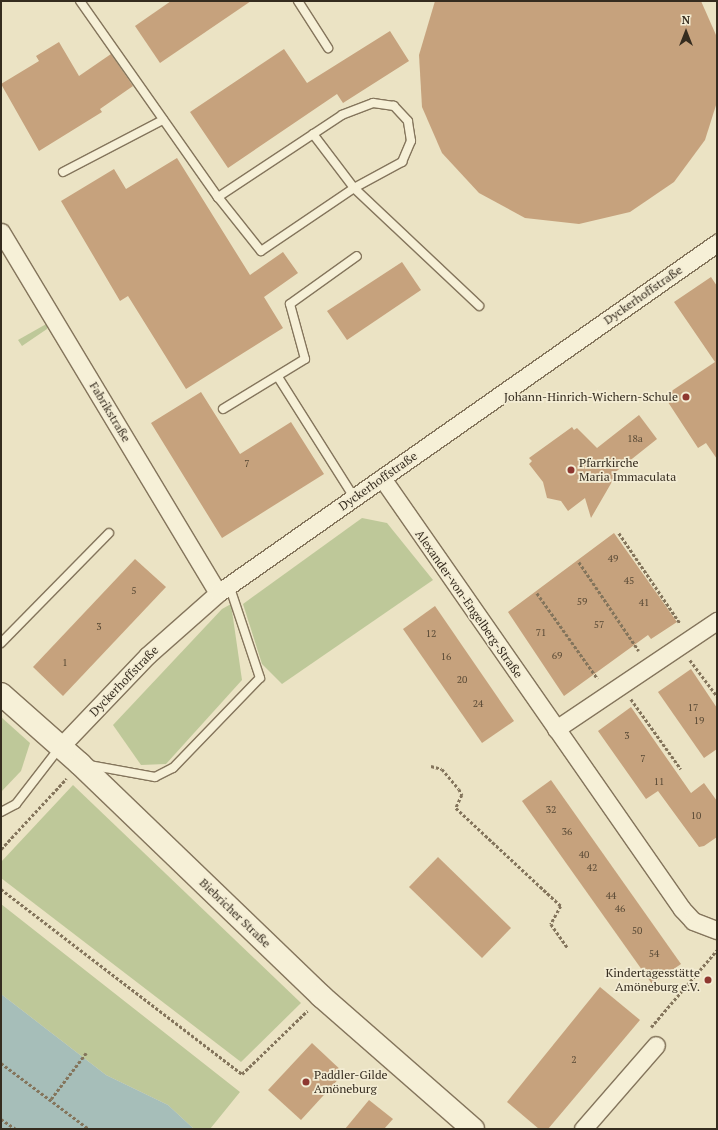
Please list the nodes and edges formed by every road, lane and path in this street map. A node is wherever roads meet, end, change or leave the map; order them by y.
1 (80, 1) edge
2 (298, 1) edge
3 (328, 48) dead end
4 (163, 120) junction
5 (313, 134) junction
6 (63, 172) dead end
7 (354, 188) junction
8 (218, 197) junction
9 (1, 232) edge
10 (717, 243) edge
11 (357, 256) dead end
12 (479, 306) dead end
13 (278, 377) junction
14 (223, 409) dead end
15 (382, 478) junction
16 (354, 498) junction
17 (109, 533) dead end
18 (619, 533) dead end
19 (578, 562) dead end
20 (224, 589) junction
21 (537, 593) dead end
22 (717, 621) edge
23 (685, 642) junction
24 (1, 643) edge
25 (649, 666) junction
26 (615, 690) junction
27 (1, 694) edge
28 (717, 696) edge
29 (556, 730) junction
30 (61, 746) junction
31 (431, 766) dead end
32 (681, 768) dead end
33 (75, 769) junction
34 (1, 812) edge
35 (1, 849) edge
36 (1, 889) edge
37 (717, 930) edge
38 (568, 948) dead end
39 (717, 950) edge
40 (310, 1008) dead end
41 (648, 1030) dead end
42 (656, 1045) dead end
43 (86, 1053) dead end
44 (1, 1062) edge
45 (51, 1099) junction
46 (1, 1119) edge
47 (16, 1129) edge
48 (89, 1129) edge
49 (473, 1129) edge
50 (583, 1129) edge

1 - 4 lane
2 - 3 lane
4 - 6 lane
4 - 8 lane
5 - 7 lane
5 - 7 lane
5 - 8 lane
7 - 8 lane
7 - 12 lane
9 - 20 street, Fabrikstraße
10 - 15 street, Dyckerhoffstraße
11 - 13 lane
13 - 14 lane
13 - 16 lane
15 - 16 street, Dyckerhoffstraße
15 - 29 street, Alexander-von-Engelberg-Straße
16 - 20 street, Dyckerhoffstraße
17 - 24 lane
18 - 23 path
19 - 25 path
20 - 30 street, Dyckerhoffstraße
20 - 33 lane
21 - 26 path
22 - 23 street
23 - 25 street
23 - 28 path
25 - 26 street
26 - 29 street
26 - 32 path
27 - 30 street, Biebricher Straße
29 - 37 street, Alexander-von-Engelberg-Straße
30 - 33 street, Biebricher Straße
30 - 34 lane
31 - 38 path
33 - 35 path
33 - 49 street, Biebricher Straße
36 - 40 path
39 - 41 path
42 - 50 street
43 - 45 path
44 - 45 path
45 - 48 path
46 - 47 path

